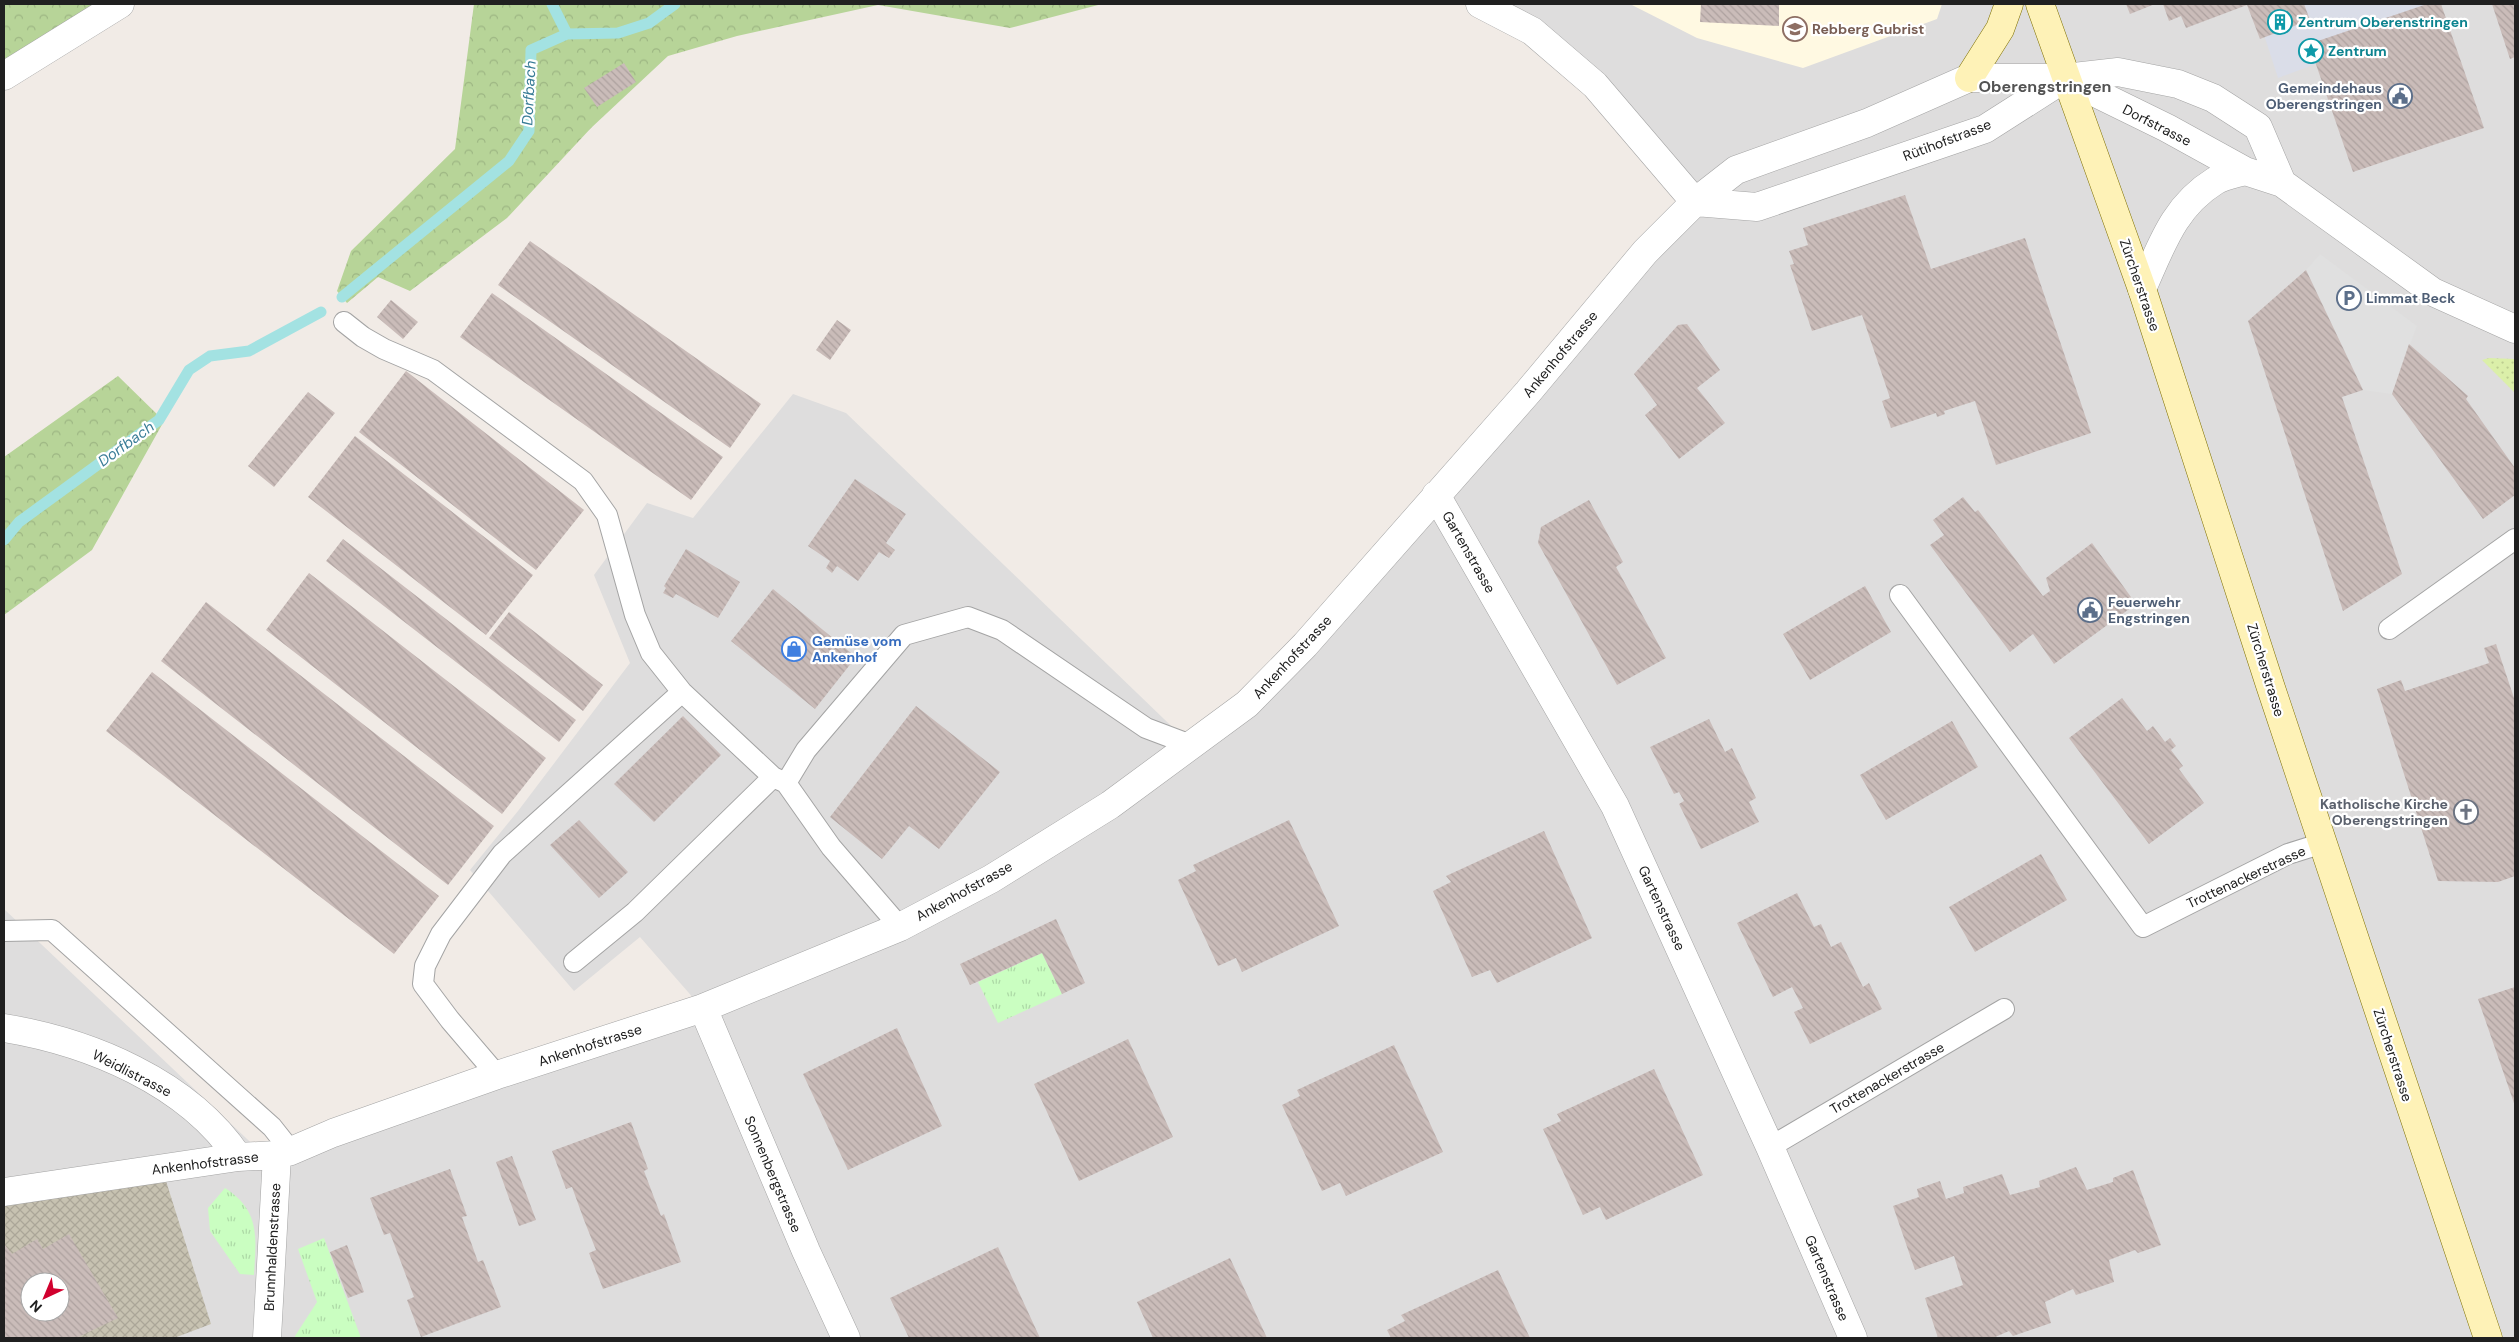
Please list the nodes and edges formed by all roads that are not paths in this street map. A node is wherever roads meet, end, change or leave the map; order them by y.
1 (120, 4) edge
2 (1480, 4) edge
3 (2009, 4) edge
4 (2040, 4) edge
5 (4, 76) edge
6 (1969, 78) junction
7 (2066, 78) junction
8 (2245, 171) junction
9 (2282, 183) junction
10 (1695, 202) junction
11 (2142, 289) junction
12 (344, 322) dead end
13 (2515, 327) edge
14 (1436, 495) junction
15 (2515, 539) edge
16 (1900, 595) dead end
17 (2389, 629) dead end
18 (682, 692) junction
19 (1191, 745) junction
20 (779, 780) junction
21 (2323, 843) junction
22 (900, 927) junction
23 (4, 931) edge
24 (574, 962) dead end
25 (703, 1008) junction
26 (2004, 1009) dead end
27 (4, 1028) edge
28 (497, 1075) junction
29 (1770, 1147) junction
30 (284, 1153) junction
31 (238, 1157) junction
32 (4, 1192) edge
33 (267, 1338) edge
34 (846, 1338) edge
35 (1853, 1338) edge
36 (2488, 1338) edge

1 - 5 street
2 - 10 street
3 - 6 main road
4 - 7 main road, Zürcherstrasse
6 - 7 street
6 - 10 street
7 - 8 street, Dorfstrasse
7 - 9 street
7 - 10 street, Rütihofstrasse
7 - 11 main road, Zürcherstrasse
8 - 9 street, Dorfstrasse
8 - 11 street
9 - 13 street, Dorfstrasse
10 - 14 street, Ankenhofstrasse
11 - 21 main road, Zürcherstrasse
12 - 18 lane
14 - 19 street, Ankenhofstrasse
14 - 29 street, Gartenstrasse
15 - 17 lane
16 - 21 lane, Trottenackerstrasse
18 - 20 lane
18 - 28 lane
19 - 20 lane
19 - 22 street, Ankenhofstrasse
20 - 22 lane
20 - 24 lane
21 - 36 main road, Zürcherstrasse
22 - 25 street, Ankenhofstrasse
23 - 30 lane
25 - 28 street, Ankenhofstrasse
25 - 34 street, Sonnenbergstrasse
26 - 29 lane, Trottenackerstrasse
27 - 31 street, Weidlistrasse
28 - 30 street, Ankenhofstrasse
29 - 35 street, Gartenstrasse
30 - 31 street, Ankenhofstrasse
30 - 33 street, Brunnhaldenstrasse
31 - 32 street, Ankenhofstrasse

